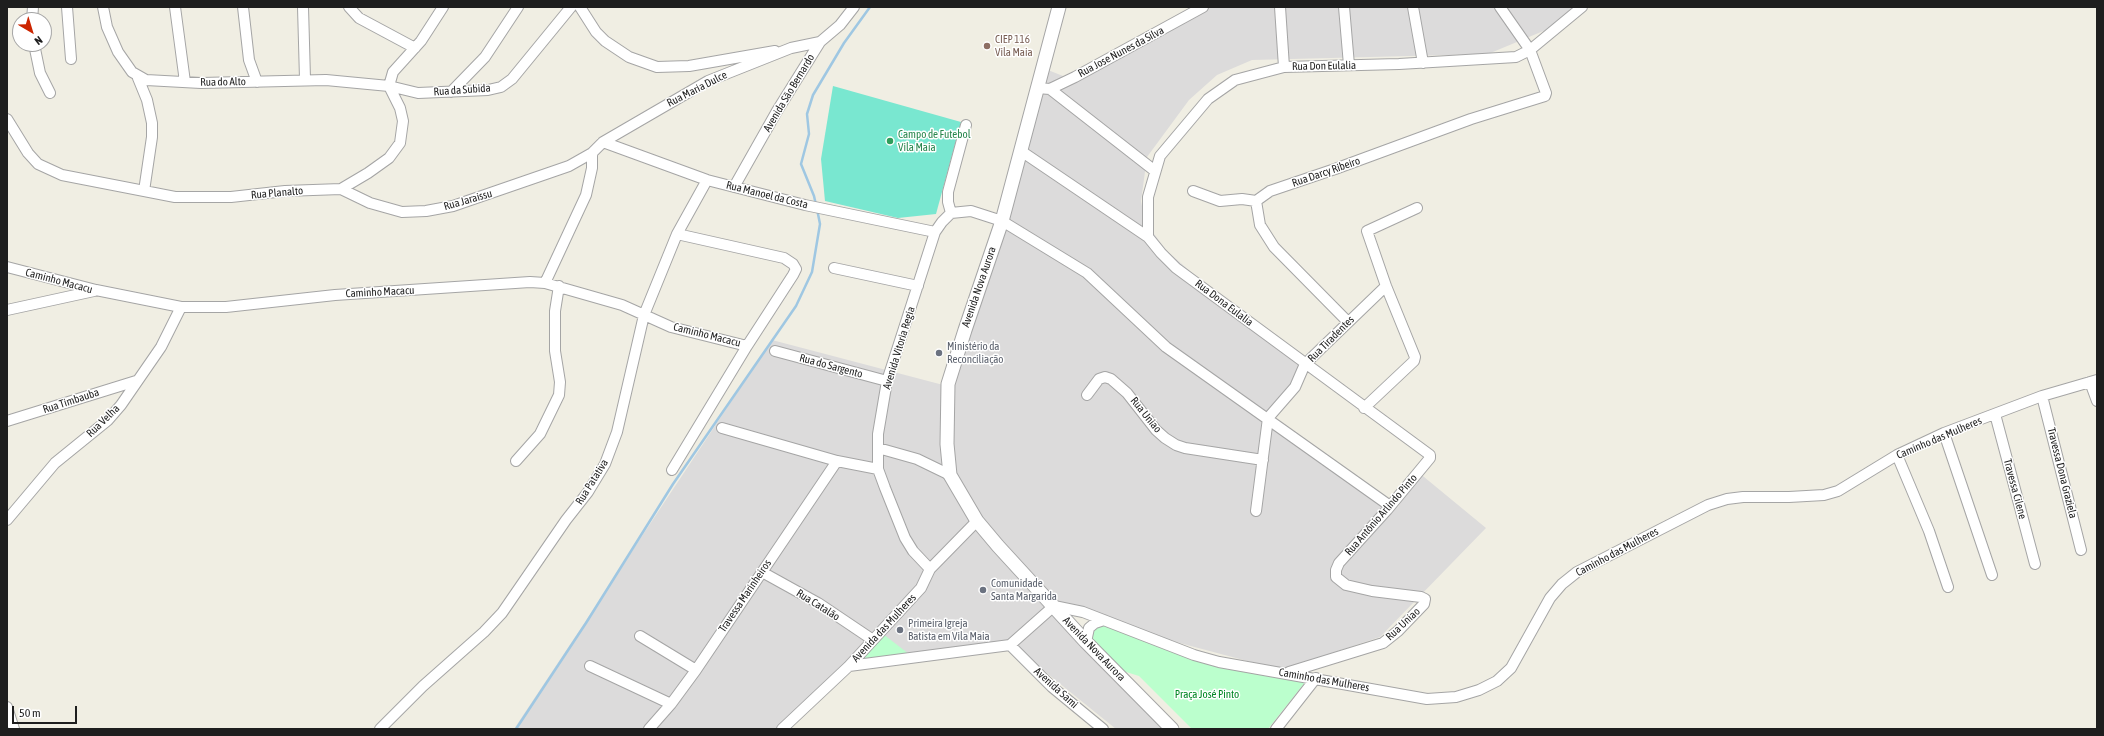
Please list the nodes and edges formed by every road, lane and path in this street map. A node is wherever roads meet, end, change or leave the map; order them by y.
1 (67, 7) edge
2 (103, 7) edge
3 (175, 7) edge
4 (243, 7) edge
5 (303, 7) edge
6 (349, 7) edge
7 (443, 7) edge
8 (518, 7) edge
9 (571, 7) edge
10 (580, 7) edge
11 (854, 7) edge
12 (1059, 7) edge
13 (1203, 7) edge
14 (1280, 7) edge
15 (1344, 7) edge
16 (1413, 7) edge
17 (1500, 7) edge
18 (1582, 7) edge
19 (820, 42) junction
20 (415, 48) junction
21 (790, 48) junction
22 (1530, 50) junction
23 (36, 52) edge
24 (71, 59) dead end
25 (1423, 63) junction
26 (1349, 65) junction
27 (1284, 67) junction
28 (138, 78) junction
29 (305, 80) junction
30 (185, 82) junction
31 (257, 82) junction
32 (389, 86) junction
33 (1044, 89) junction
34 (451, 92) junction
35 (50, 93) dead end
36 (7, 119) edge
37 (966, 125) dead end
38 (603, 142) junction
39 (1021, 151) junction
40 (592, 153) junction
41 (1155, 171) junction
42 (707, 180) junction
43 (734, 187) junction
44 (342, 189) junction
45 (1193, 191) dead end
46 (144, 192) junction
47 (1256, 201) junction
48 (1417, 208) dead end
49 (951, 213) junction
50 (1002, 221) junction
51 (935, 232) junction
52 (677, 234) junction
53 (1148, 237) junction
54 (7, 267) edge
55 (834, 268) dead end
56 (545, 283) junction
57 (559, 286) junction
58 (918, 286) junction
59 (1386, 286) junction
60 (96, 290) junction
61 (181, 308) junction
62 (7, 310) edge
63 (644, 315) junction
64 (1348, 322) junction
65 (747, 346) junction
66 (775, 351) dead end
67 (1305, 364) junction
68 (136, 381) junction
69 (887, 381) junction
70 (2093, 381) edge
71 (1086, 395) dead end
72 (2042, 396) junction
73 (2097, 401) edge
74 (1364, 408) junction
75 (1995, 414) junction
76 (1268, 418) junction
77 (7, 421) edge
78 (722, 428) dead end
79 (1944, 433) junction
80 (878, 448) junction
81 (1430, 455) joint
82 (1896, 455) junction
83 (1263, 460) junction
84 (516, 461) dead end
85 (837, 461) junction
86 (878, 468) junction
87 (672, 470) dead end
88 (950, 475) junction
89 (1390, 506) junction
90 (1256, 511) dead end
91 (7, 520) edge
92 (977, 521) junction
93 (2081, 550) dead end
94 (2035, 564) dead end
95 (930, 569) junction
96 (762, 572) junction
97 (1992, 575) dead end
98 (1336, 577) joint
99 (1948, 587) dead end
100 (1054, 606) junction
101 (1104, 620) junction
102 (640, 636) dead end
103 (873, 640) junction
104 (1086, 642) junction
105 (1010, 645) junction
106 (590, 666) dead end
107 (849, 666) junction
108 (696, 670) junction
109 (1286, 673) junction
110 (1316, 678) junction
111 (671, 704) junction
112 (7, 707) edge
113 (14, 729) edge
114 (380, 729) edge
115 (649, 729) edge
116 (782, 729) edge
117 (1104, 729) edge
118 (1172, 729) edge
119 (1276, 729) edge

1 - 24 street
2 - 28 street
3 - 30 street
4 - 31 street
5 - 29 street
6 - 20 street
7 - 20 street
8 - 34 street
9 - 34 street, Rua da Subida
10 - 21 street
11 - 19 street, Avenida São Bernardo
12 - 33 street, Avenida Nova Aurora
13 - 33 street, Rua Jose Nunes da Silva
14 - 27 street
15 - 26 street
16 - 25 street
17 - 22 street
18 - 22 street, Rua Don Eulalia
19 - 21 street, Rua Maria Dulce
19 - 43 street, Avenida São Bernardo
20 - 32 street
21 - 38 street, Rua Maria Dulce
22 - 25 street, Rua Don Eulalia
22 - 47 street, Rua Darcy Ribeiro
23 - 35 street
25 - 26 street, Rua Don Eulalia
26 - 27 street, Rua Don Eulalia
27 - 41 street, Rua Don Eulalia
28 - 30 street, Rua do Alto
28 - 46 street
29 - 31 street, Rua do Alto
29 - 32 street, Rua do Alto
30 - 31 street, Rua do Alto
32 - 34 street, Rua da Subida
32 - 44 street, Rua Planalto
33 - 39 street, Avenida Nova Aurora
33 - 41 street
36 - 46 street, Rua Planalto
37 - 49 street
38 - 40 street, Rua Jaraissu
38 - 42 street, Rua Manoel da Costa
39 - 50 street, Avenida Nova Aurora
39 - 53 street, Rua Dona Eulalia
40 - 44 street, Rua Jaraissu
40 - 56 street
41 - 53 street, Rua Don Eulalia
42 - 43 street, Rua Manoel da Costa
42 - 52 street, Rua Patativa
43 - 51 street, Rua Manoel da Costa
44 - 46 street, Rua Planalto
45 - 47 street
47 - 64 street
48 - 59 street
49 - 50 street
49 - 51 street, Avenida Vitoria Regia
50 - 76 street
50 - 88 street, Avenida Nova Aurora
51 - 58 street, Avenida Vitoria Regia
52 - 63 street, Rua Patativa
52 - 65 street
53 - 67 street, Rua Dona Eulalia
54 - 60 street, Caminho Macacu
55 - 58 street
56 - 57 street, Caminho Macacu
56 - 61 street, Caminho Macacu
57 - 63 street, Caminho Macacu
57 - 84 street
58 - 69 street, Avenida Vitoria Regia
59 - 64 street, Rua Tiradentes
59 - 74 street
60 - 61 street, Caminho Macacu
60 - 62 street
61 - 68 street, Rua Velha
63 - 65 street, Caminho Macacu
63 - 114 street, Rua Patativa
64 - 67 street, Rua Tiradentes
65 - 87 street
66 - 69 street, Rua do Sargento
67 - 74 street, Rua Dona Eulalia
67 - 76 street, Rua Tiradentes
68 - 77 street, Rua Timbauba
68 - 91 street, Rua Velha
69 - 80 street, Avenida Vitoria Regia
70 - 72 street, Caminho das Mulheres
70 - 73 street
71 - 83 street, Rua Uniao
72 - 75 street, Caminho das Mulheres
72 - 93 street, Travessa Dona Graziela
74 - 81 street, Rua Dona Eulalia
75 - 79 street, Caminho das Mulheres
75 - 94 street, Travessa Cilene
76 - 83 street
76 - 89 street
78 - 85 street
79 - 82 street, Caminho das Mulheres
79 - 97 street
80 - 86 street, Avenida Vitoria Regia
80 - 88 street
81 - 89 street, Rua Antônio Arlindo Pinto
82 - 99 street
82 - 110 street, Caminho das Mulheres
83 - 90 street
85 - 86 street
85 - 96 street, Travessa Marinheiros
86 - 95 street, Avenida Vitoria Regia
88 - 92 street, Avenida Nova Aurora
89 - 98 street, Rua Antônio Arlindo Pinto
92 - 95 street, Avenida das Mulheres
92 - 100 street, Avenida Nova Aurora
95 - 103 street, Avenida das Mulheres
96 - 103 street, Rua Catalão
96 - 108 street, Travessa Marinheiros
98 - 109 street, Rua Uniao
100 - 101 street, Caminho das Mulheres
100 - 104 street, Avenida Nova Aurora
100 - 105 street
101 - 104 street
101 - 109 street, Caminho das Mulheres
102 - 108 street
103 - 107 street, Avenida das Mulheres
104 - 118 street, Avenida Nova Aurora
105 - 107 street
105 - 117 street, Avenida Sami
106 - 111 street
107 - 116 street, Avenida das Mulheres
108 - 111 street, Travessa Marinheiros
109 - 110 street, Caminho das Mulheres
110 - 119 street
111 - 115 street, Travessa Marinheiros
112 - 113 street

